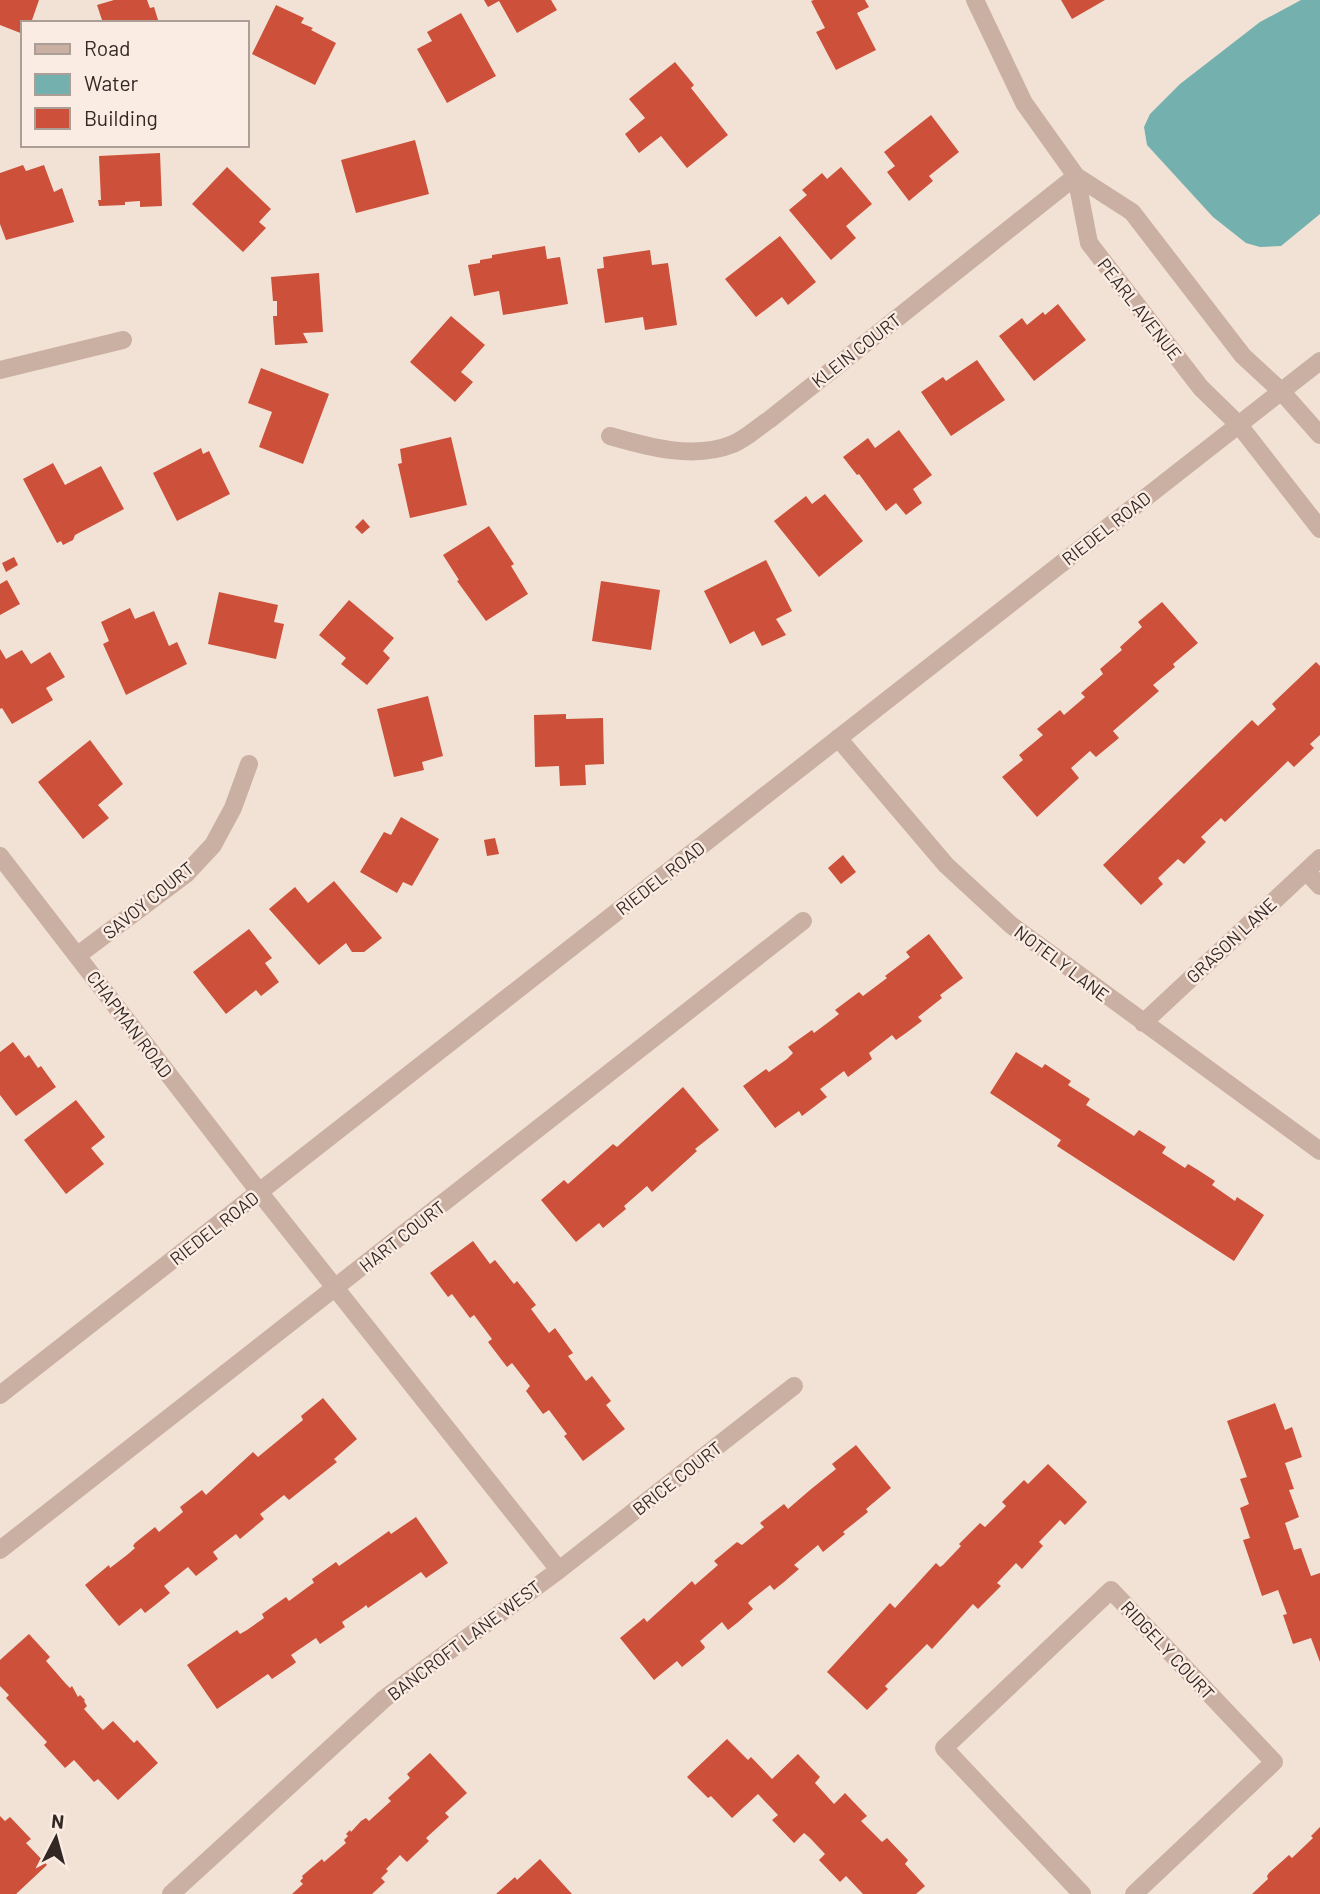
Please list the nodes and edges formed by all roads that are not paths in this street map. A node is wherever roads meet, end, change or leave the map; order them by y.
1 (975, 0) edge
2 (1076, 176) junction
3 (123, 340) dead end
4 (1320, 361) edge
5 (0, 370) edge
6 (1281, 391) junction
7 (1238, 425) junction
8 (1320, 435) edge
9 (610, 436) dead end
10 (1320, 530) edge
11 (838, 737) junction
12 (249, 764) dead end
13 (0, 856) edge
14 (1320, 858) edge
15 (1306, 871) junction
16 (1320, 886) edge
17 (803, 921) dead end
18 (78, 956) junction
19 (1143, 1023) junction
20 (1320, 1151) edge
21 (260, 1193) junction
22 (335, 1288) junction
23 (794, 1386) dead end
24 (0, 1395) edge
25 (0, 1550) edge
26 (559, 1570) junction
27 (171, 1894) edge
28 (1082, 1894) edge
29 (1134, 1894) edge

1 - 2 street, PEARL AVENUE
2 - 6 street, PEARL AVENUE
2 - 7 street, PEARL AVENUE
2 - 9 street, KLEIN COURT
3 - 5 street
4 - 6 street, RIEDEL ROAD
6 - 7 street, RIEDEL ROAD
6 - 8 street, PEARL AVENUE
7 - 10 street, PEARL AVENUE
7 - 11 street, RIEDEL ROAD
11 - 19 street, NOTELY LANE
11 - 21 street, RIEDEL ROAD
12 - 18 street, SAVOY COURT
13 - 18 street, CHAPMAN ROAD
14 - 15 street, GRASON LANE
15 - 16 street
15 - 19 street, GRASON LANE
17 - 22 street, HART COURT
18 - 21 street, CHAPMAN ROAD
19 - 20 street, NOTELY LANE
21 - 22 street, BANCROFT LANE WEST
21 - 24 street, RIEDEL ROAD
22 - 25 street, HART COURT
22 - 26 street, BANCROFT LANE WEST
23 - 26 street, BRICE COURT
26 - 27 street, BANCROFT LANE WEST
28 - 29 street, RIDGELY COURT

